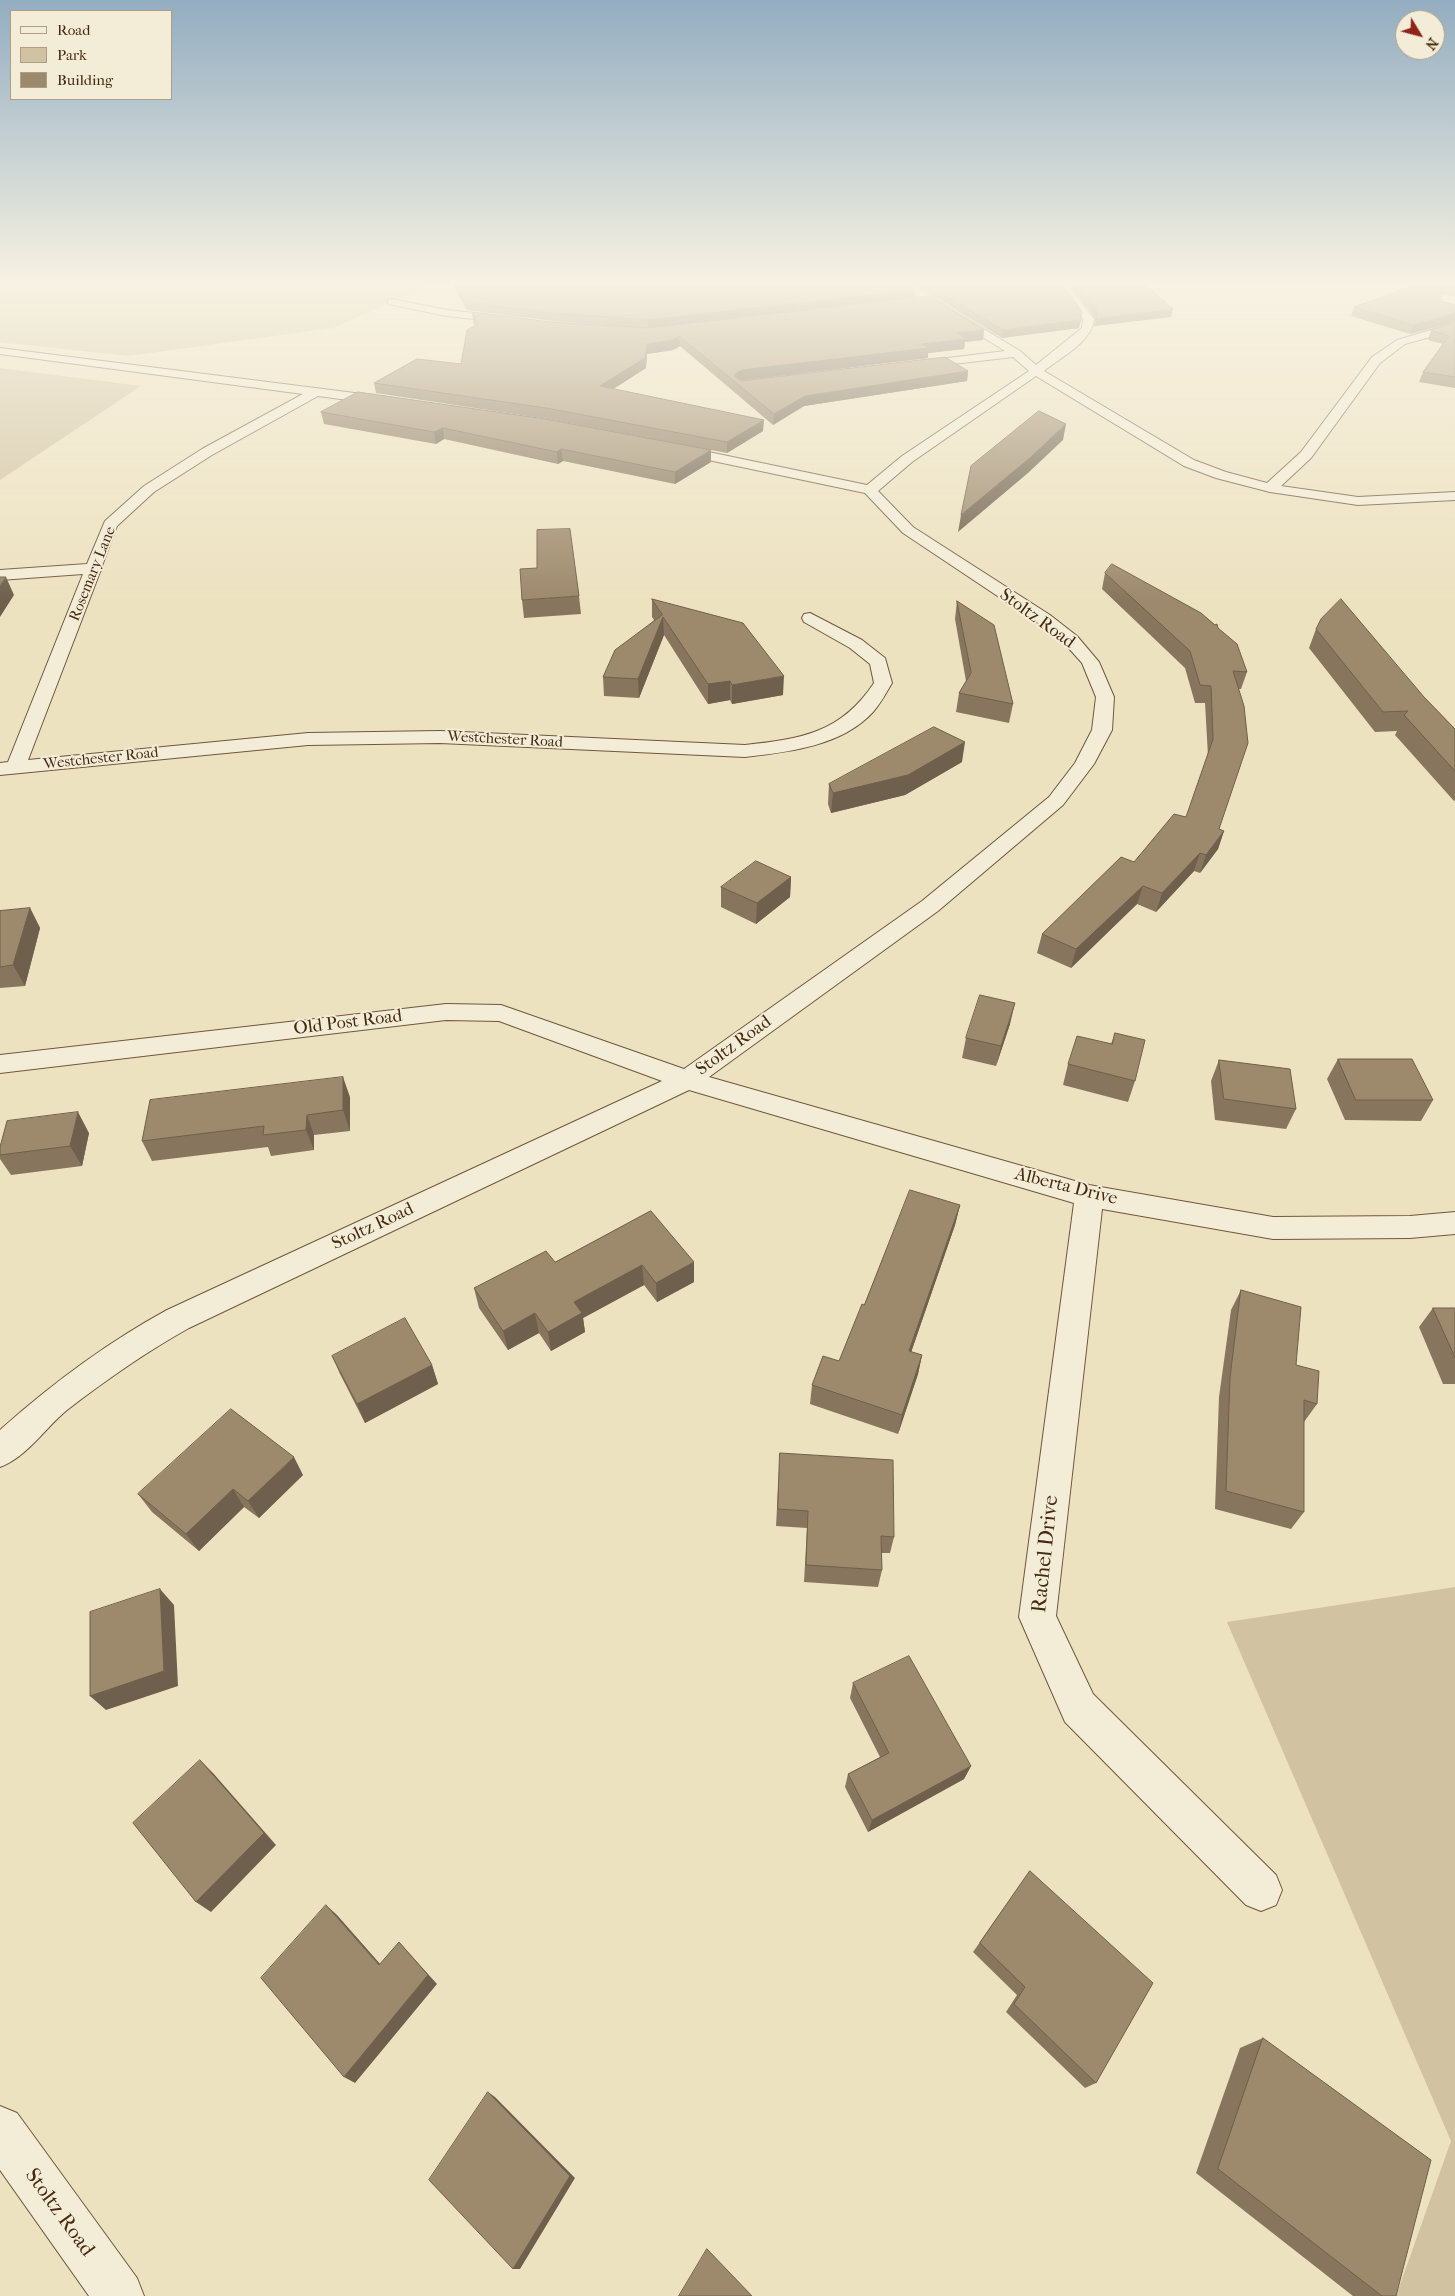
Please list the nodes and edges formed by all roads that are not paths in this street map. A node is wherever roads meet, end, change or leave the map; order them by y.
1 (279, 387) edge
2 (1012, 387) edge
3 (1063, 387) edge
4 (1356, 387) edge
5 (316, 392) junction
6 (403, 404) edge
7 (666, 447) edge
8 (1270, 488) junction
9 (870, 490) junction
10 (1455, 496) edge
11 (95, 568) junction
12 (0, 575) edge
13 (810, 618) dead end
14 (8, 768) edge
15 (0, 1064) edge
16 (687, 1080) junction
17 (1089, 1196) junction
18 (1455, 1223) edge
19 (0, 1452) edge
20 (1261, 1890) dead end
21 (0, 2130) edge
22 (119, 2296) edge

1 - 5 street
2 - 9 street
3 - 8 street
4 - 8 street
5 - 6 street
5 - 11 street, Rosemary Lane
7 - 9 street
8 - 10 street
9 - 16 street, Stoltz Road
11 - 12 street
11 - 14 street, Rosemary Lane
13 - 14 street, Westchester Road
15 - 16 street, Old Post Road
16 - 17 street, Alberta Drive
16 - 19 street, Stoltz Road
17 - 18 street, Alberta Drive
17 - 20 street, Rachel Drive
21 - 22 street, Stoltz Road

